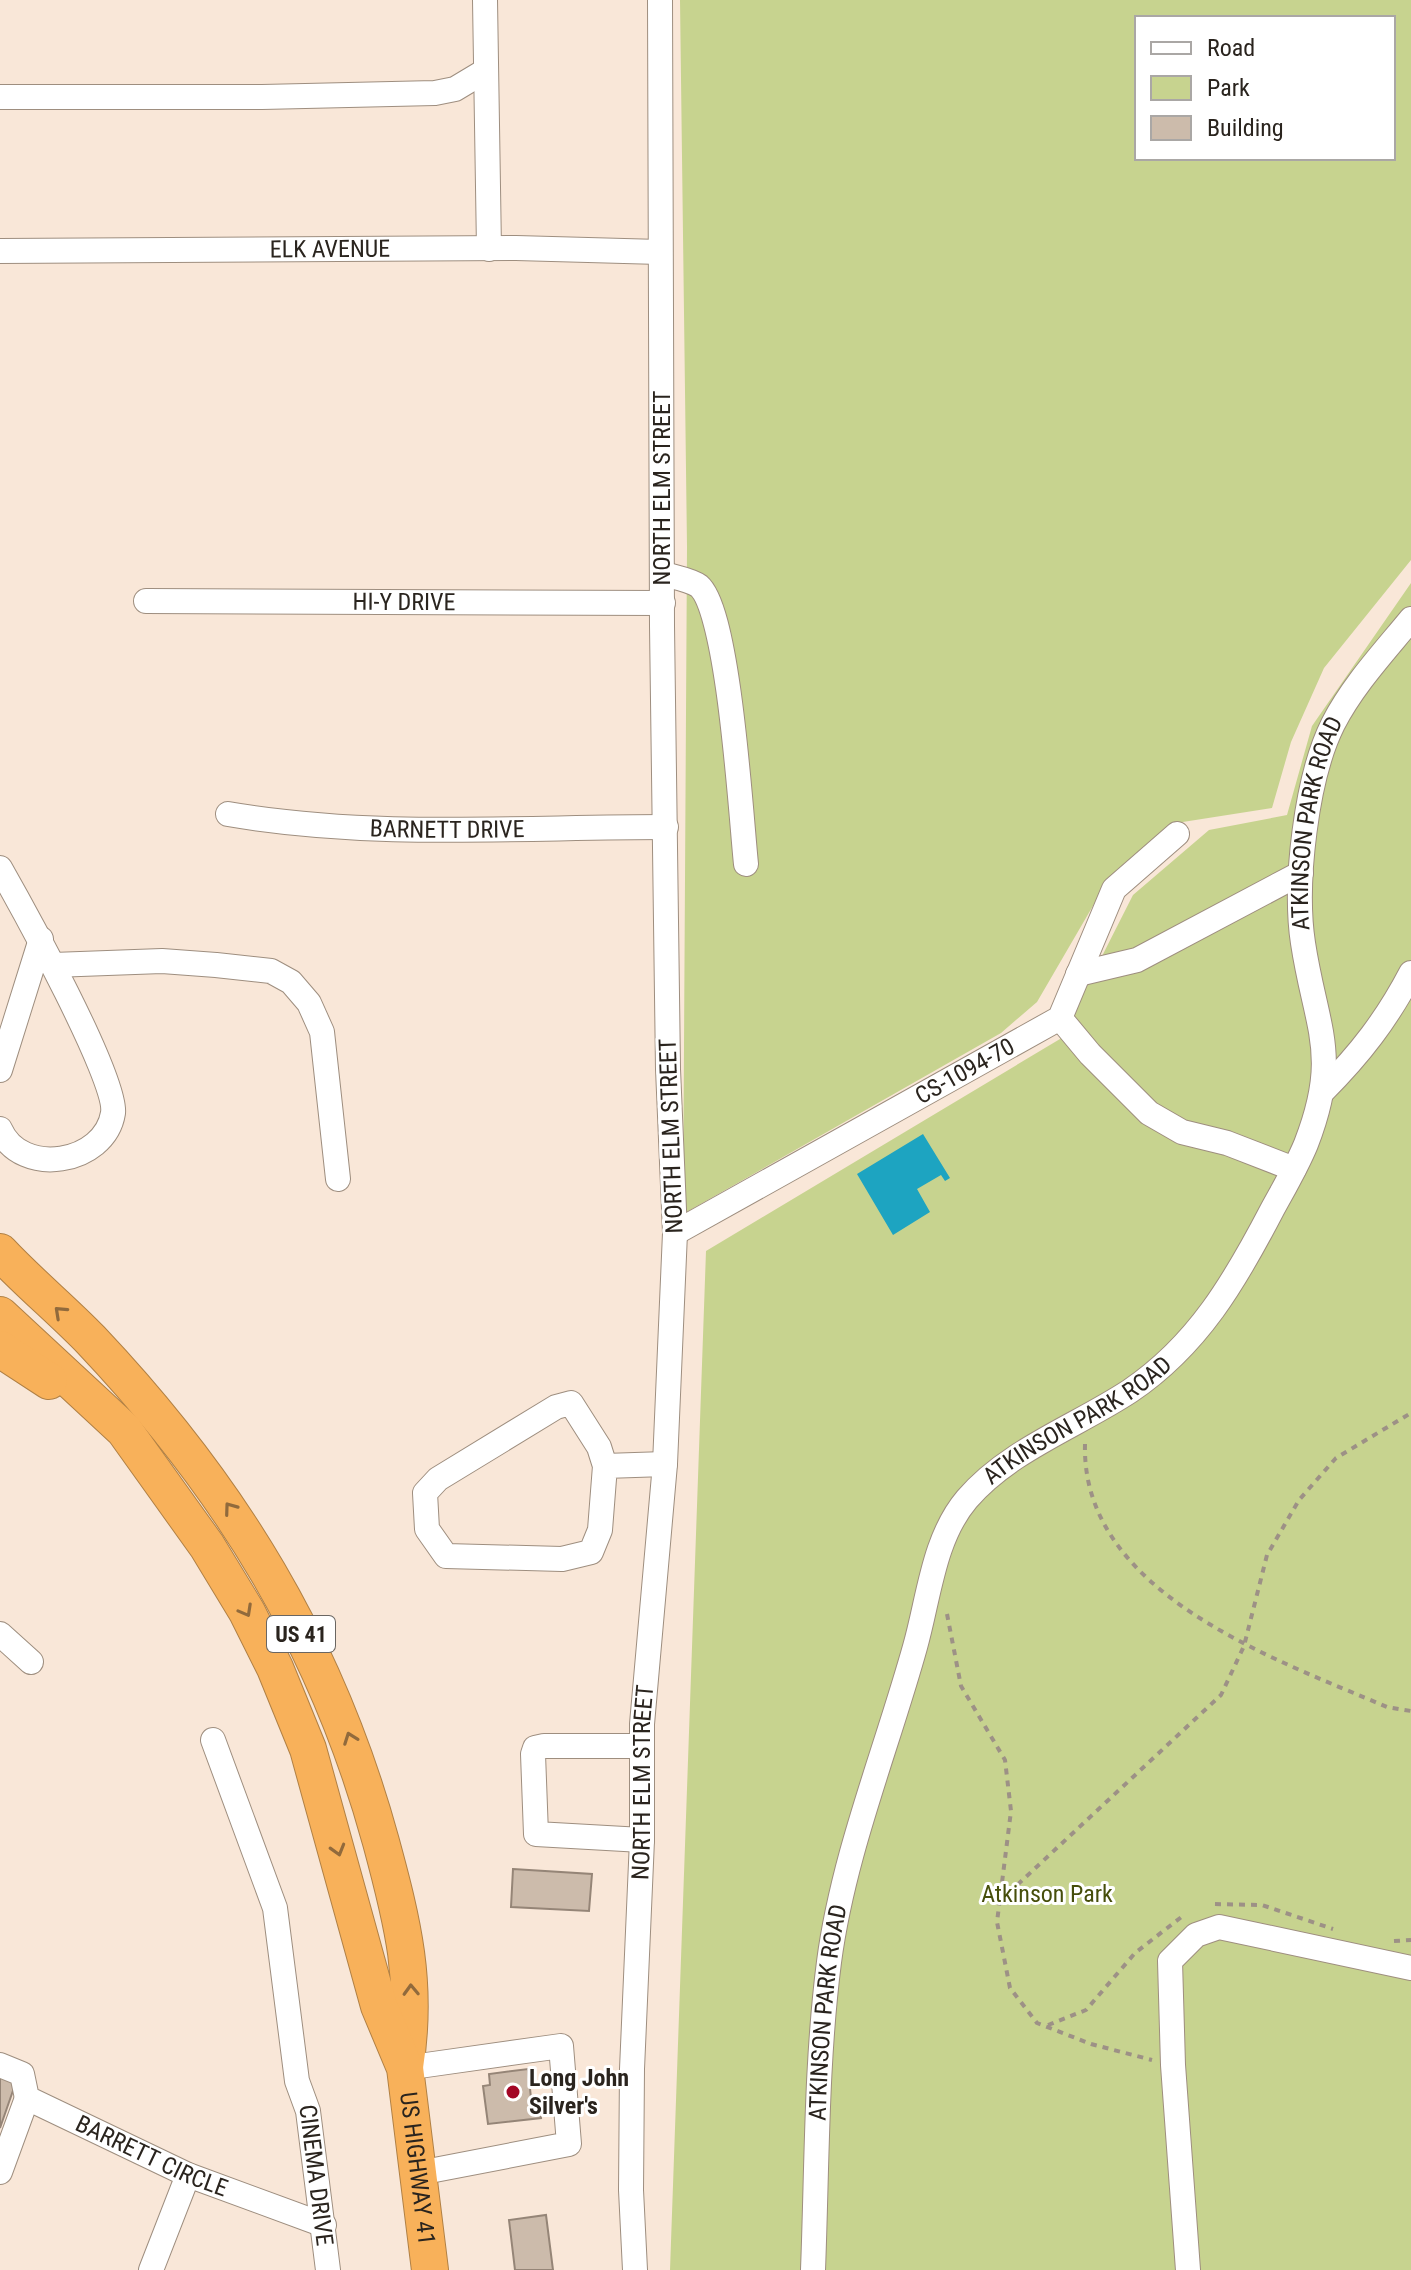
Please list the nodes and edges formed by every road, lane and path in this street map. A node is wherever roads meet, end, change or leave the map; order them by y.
1 (485, 0) edge
2 (660, 0) edge
3 (485, 71) junction
4 (0, 97) edge
5 (489, 249) junction
6 (0, 251) edge
7 (660, 252) junction
8 (664, 574) junction
9 (146, 601) dead end
10 (663, 603) junction
11 (1411, 619) edge
12 (228, 814) dead end
13 (666, 827) junction
14 (1177, 834) dead end
15 (746, 864) dead end
16 (0, 868) edge
17 (1301, 873) junction
18 (41, 939) junction
19 (53, 965) junction
20 (1411, 973) edge
21 (1078, 974) junction
22 (1060, 1018) junction
23 (0, 1070) edge
24 (1323, 1091) junction
25 (0, 1129) edge
26 (1294, 1169) junction
27 (338, 1179) dead end
28 (675, 1233) junction
29 (0, 1252) edge
30 (13, 1270) edge
31 (0, 1315) edge
32 (0, 1349) edge
33 (1411, 1413) edge
34 (1085, 1417) junction
35 (124, 1430) junction
36 (665, 1464) junction
37 (605, 1466) junction
38 (946, 1610) dead end
39 (0, 1634) edge
40 (1244, 1646) junction
41 (31, 1662) dead end
42 (1411, 1711) edge
43 (213, 1740) dead end
44 (642, 1746) junction
45 (642, 1840) junction
46 (1000, 1901) junction
47 (1411, 1968) edge
48 (0, 2065) edge
49 (1173, 2065) junction
50 (405, 2068) junction
51 (27, 2098) junction
52 (0, 2172) edge
53 (419, 2173) junction
54 (188, 2175) junction
55 (324, 2225) junction
56 (151, 2270) edge
57 (328, 2270) edge
58 (430, 2270) edge
59 (635, 2270) edge
60 (813, 2270) edge
61 (1188, 2270) edge

1 - 3 street
2 - 7 street, NORTH ELM STREET
3 - 4 street
3 - 5 street
5 - 6 street, ELK AVENUE
5 - 7 street, ELK AVENUE
7 - 8 street, NORTH ELM STREET
8 - 10 street, NORTH ELM STREET
8 - 15 street
9 - 10 street, HI-Y DRIVE
10 - 13 street, NORTH ELM STREET
11 - 17 street, ATKINSON PARK ROAD
12 - 13 street, BARNETT DRIVE
13 - 28 street, NORTH ELM STREET
14 - 21 street
16 - 18 street
17 - 21 street
17 - 24 street, ATKINSON PARK ROAD
18 - 19 street
18 - 23 street
19 - 25 street
19 - 27 street
20 - 24 street
21 - 22 street
22 - 26 street
22 - 28 street, CS-1094-70
24 - 26 street, ATKINSON PARK ROAD
26 - 34 street, ATKINSON PARK ROAD
28 - 36 street, NORTH ELM STREET
29 - 30 highway
50 -> 30 highway, US 41
31 - 35 highway, US 41
32 - 35 highway
33 - 40 path
34 - 40 path
34 - 60 street, ATKINSON PARK ROAD
35 -> 50 highway, US 41
36 - 37 street
36 - 44 street, NORTH ELM STREET
37 - 37 street
38 - 46 path
39 - 41 street
40 - 42 path
40 - 46 path
43 - 55 street, CINEMA DRIVE
44 - 45 street, NORTH ELM STREET
44 - 45 street
45 - 59 street, NORTH ELM STREET
46 - 49 path
47 - 49 street
48 - 51 street
49 - 61 street
50 - 53 highway, US HIGHWAY 41 / US 41
50 - 53 street
51 - 52 street
51 - 54 street, BARRETT CIRCLE
53 - 58 highway, US HIGHWAY 41 / US 41
54 - 55 street, BARRETT CIRCLE
54 - 56 street
55 - 57 street, CINEMA DRIVE

